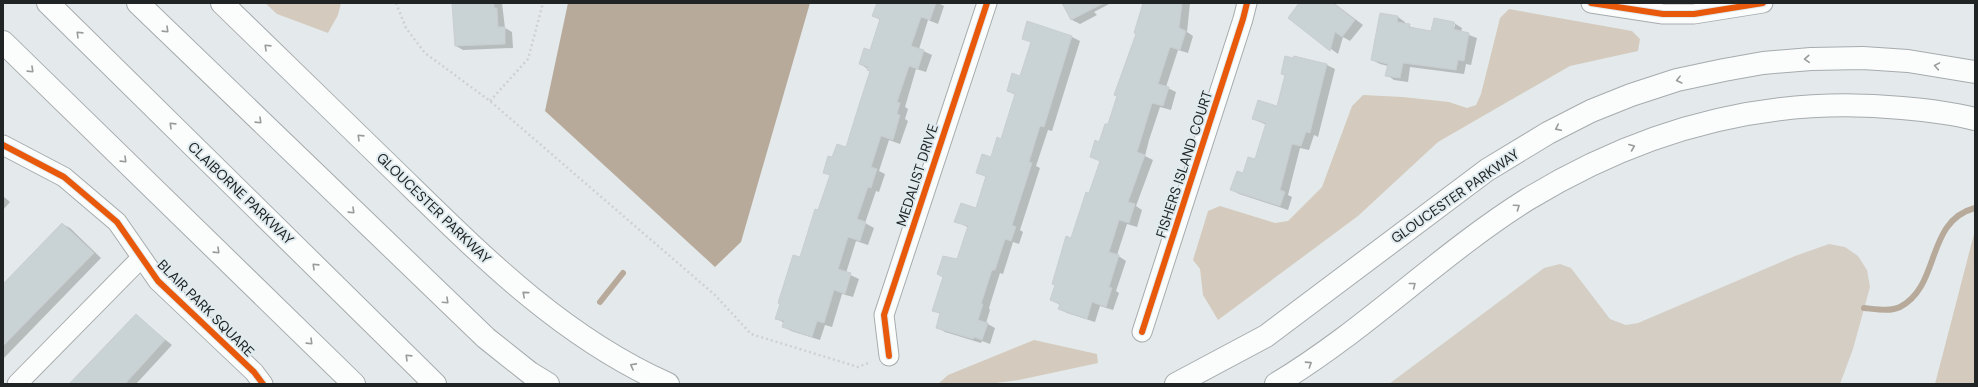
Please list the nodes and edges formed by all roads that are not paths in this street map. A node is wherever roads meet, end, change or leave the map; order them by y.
1 (48, 3) edge
2 (138, 3) edge
3 (222, 3) edge
4 (986, 3) edge
5 (1246, 3) edge
6 (1591, 3) edge
7 (1763, 3) edge
8 (3, 42) edge
9 (1975, 72) edge
10 (1975, 119) edge
11 (3, 145) edge
12 (141, 258) junction
13 (1142, 332) dead end
14 (889, 356) road end
15 (17, 384) edge
16 (264, 384) edge
17 (354, 384) edge
18 (435, 384) edge
19 (548, 384) edge
20 (668, 384) edge
21 (1176, 384) edge
22 (1276, 384) edge

18 -> 1 main road, CLAIBORNE PARKWAY
2 -> 19 main road
20 -> 3 main road, GLOUCESTER PARKWAY
4 - 14 street, MEDALIST DRIVE
5 - 13 street, FISHERS ISLAND COURT
6 - 7 street
8 -> 17 main road
9 -> 21 main road, GLOUCESTER PARKWAY
22 -> 10 main road
11 - 12 street, BLAIR PARK SQUARE
12 - 15 street
12 - 16 street, BLAIR PARK SQUARE

